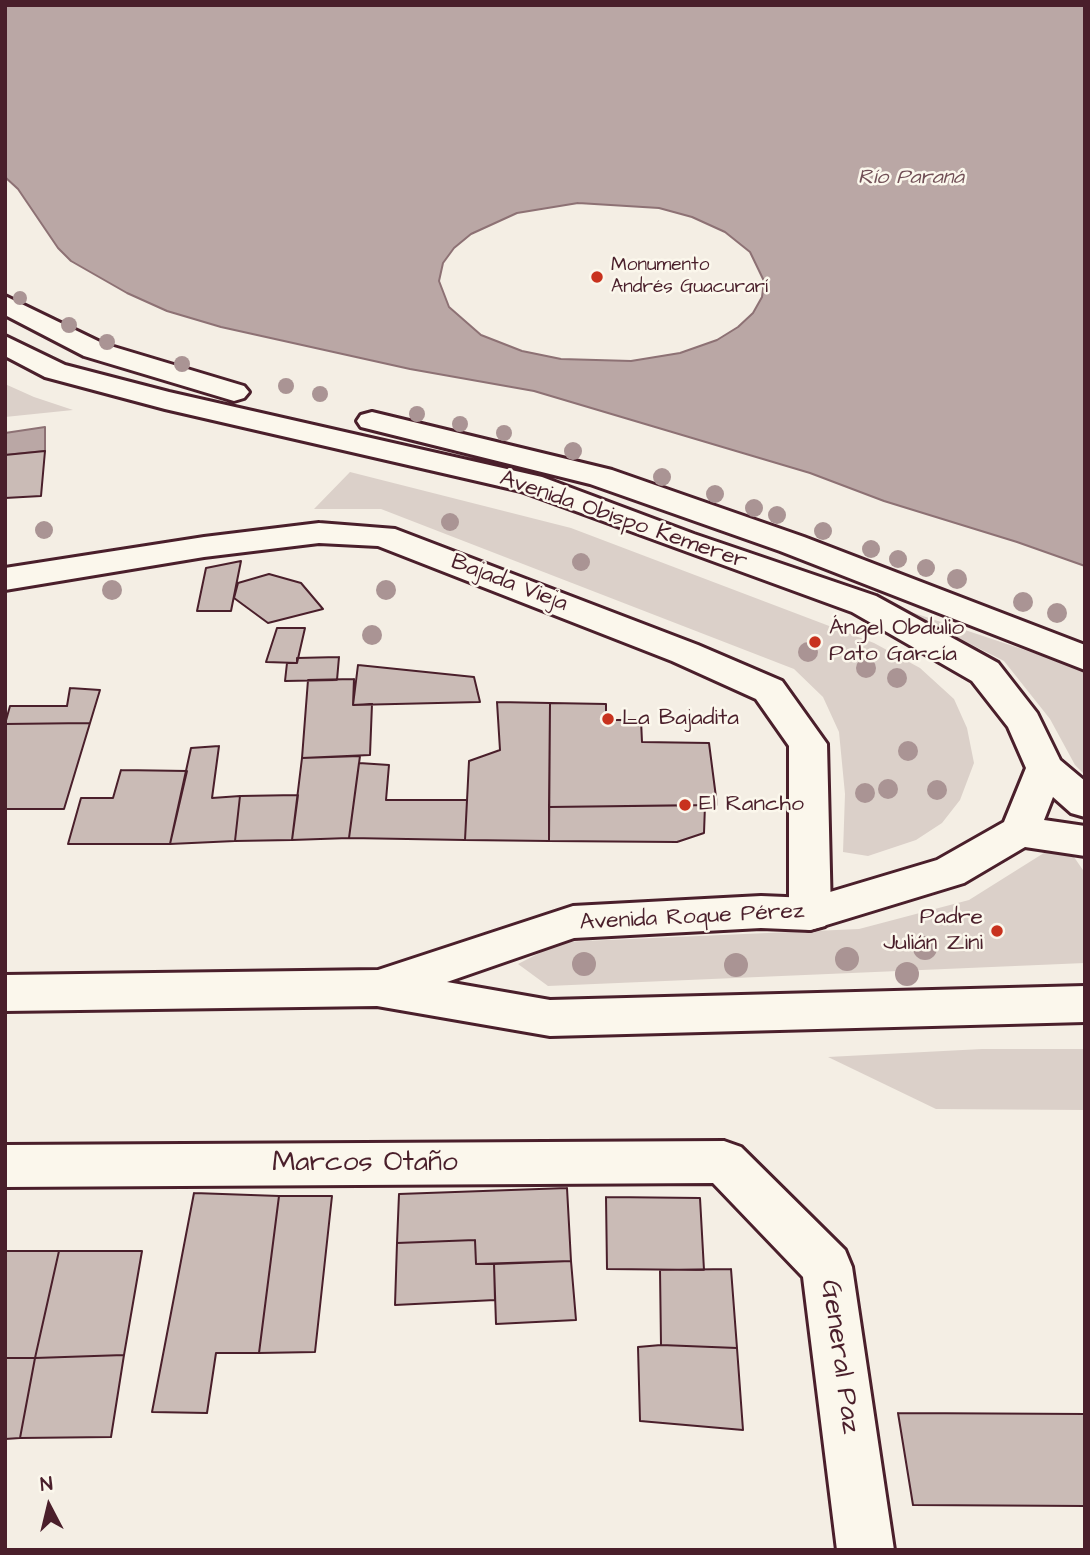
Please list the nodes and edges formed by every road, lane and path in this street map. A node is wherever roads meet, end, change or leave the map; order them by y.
1 (5, 304) edge
2 (5, 344) edge
3 (5, 579) edge
4 (1085, 658) edge
5 (1045, 768) junction
6 (1085, 803) edge
7 (1020, 831) junction
8 (1085, 841) edge
9 (810, 914) junction
10 (377, 988) junction
11 (5, 993) edge
12 (1085, 1004) edge
13 (724, 1162) joint
14 (5, 1166) edge
15 (866, 1550) edge

1 - 4 main road, Avenida Obispo Kemerer
2 - 5 main road, Avenida Obispo Kemerer
3 - 9 main road, Bajada Vieja
5 - 6 main road, Avenida Obispo Kemerer
5 - 7 main road
7 - 8 main road
7 - 9 main road, Avenida Roque Pérez
9 - 10 main road, Avenida Roque Pérez
10 - 11 main road, Avenida Roque Pérez
10 - 12 main road, Avenida Roque Pérez
13 - 14 main road, Marcos Otaño
13 - 15 main road, General Paz

